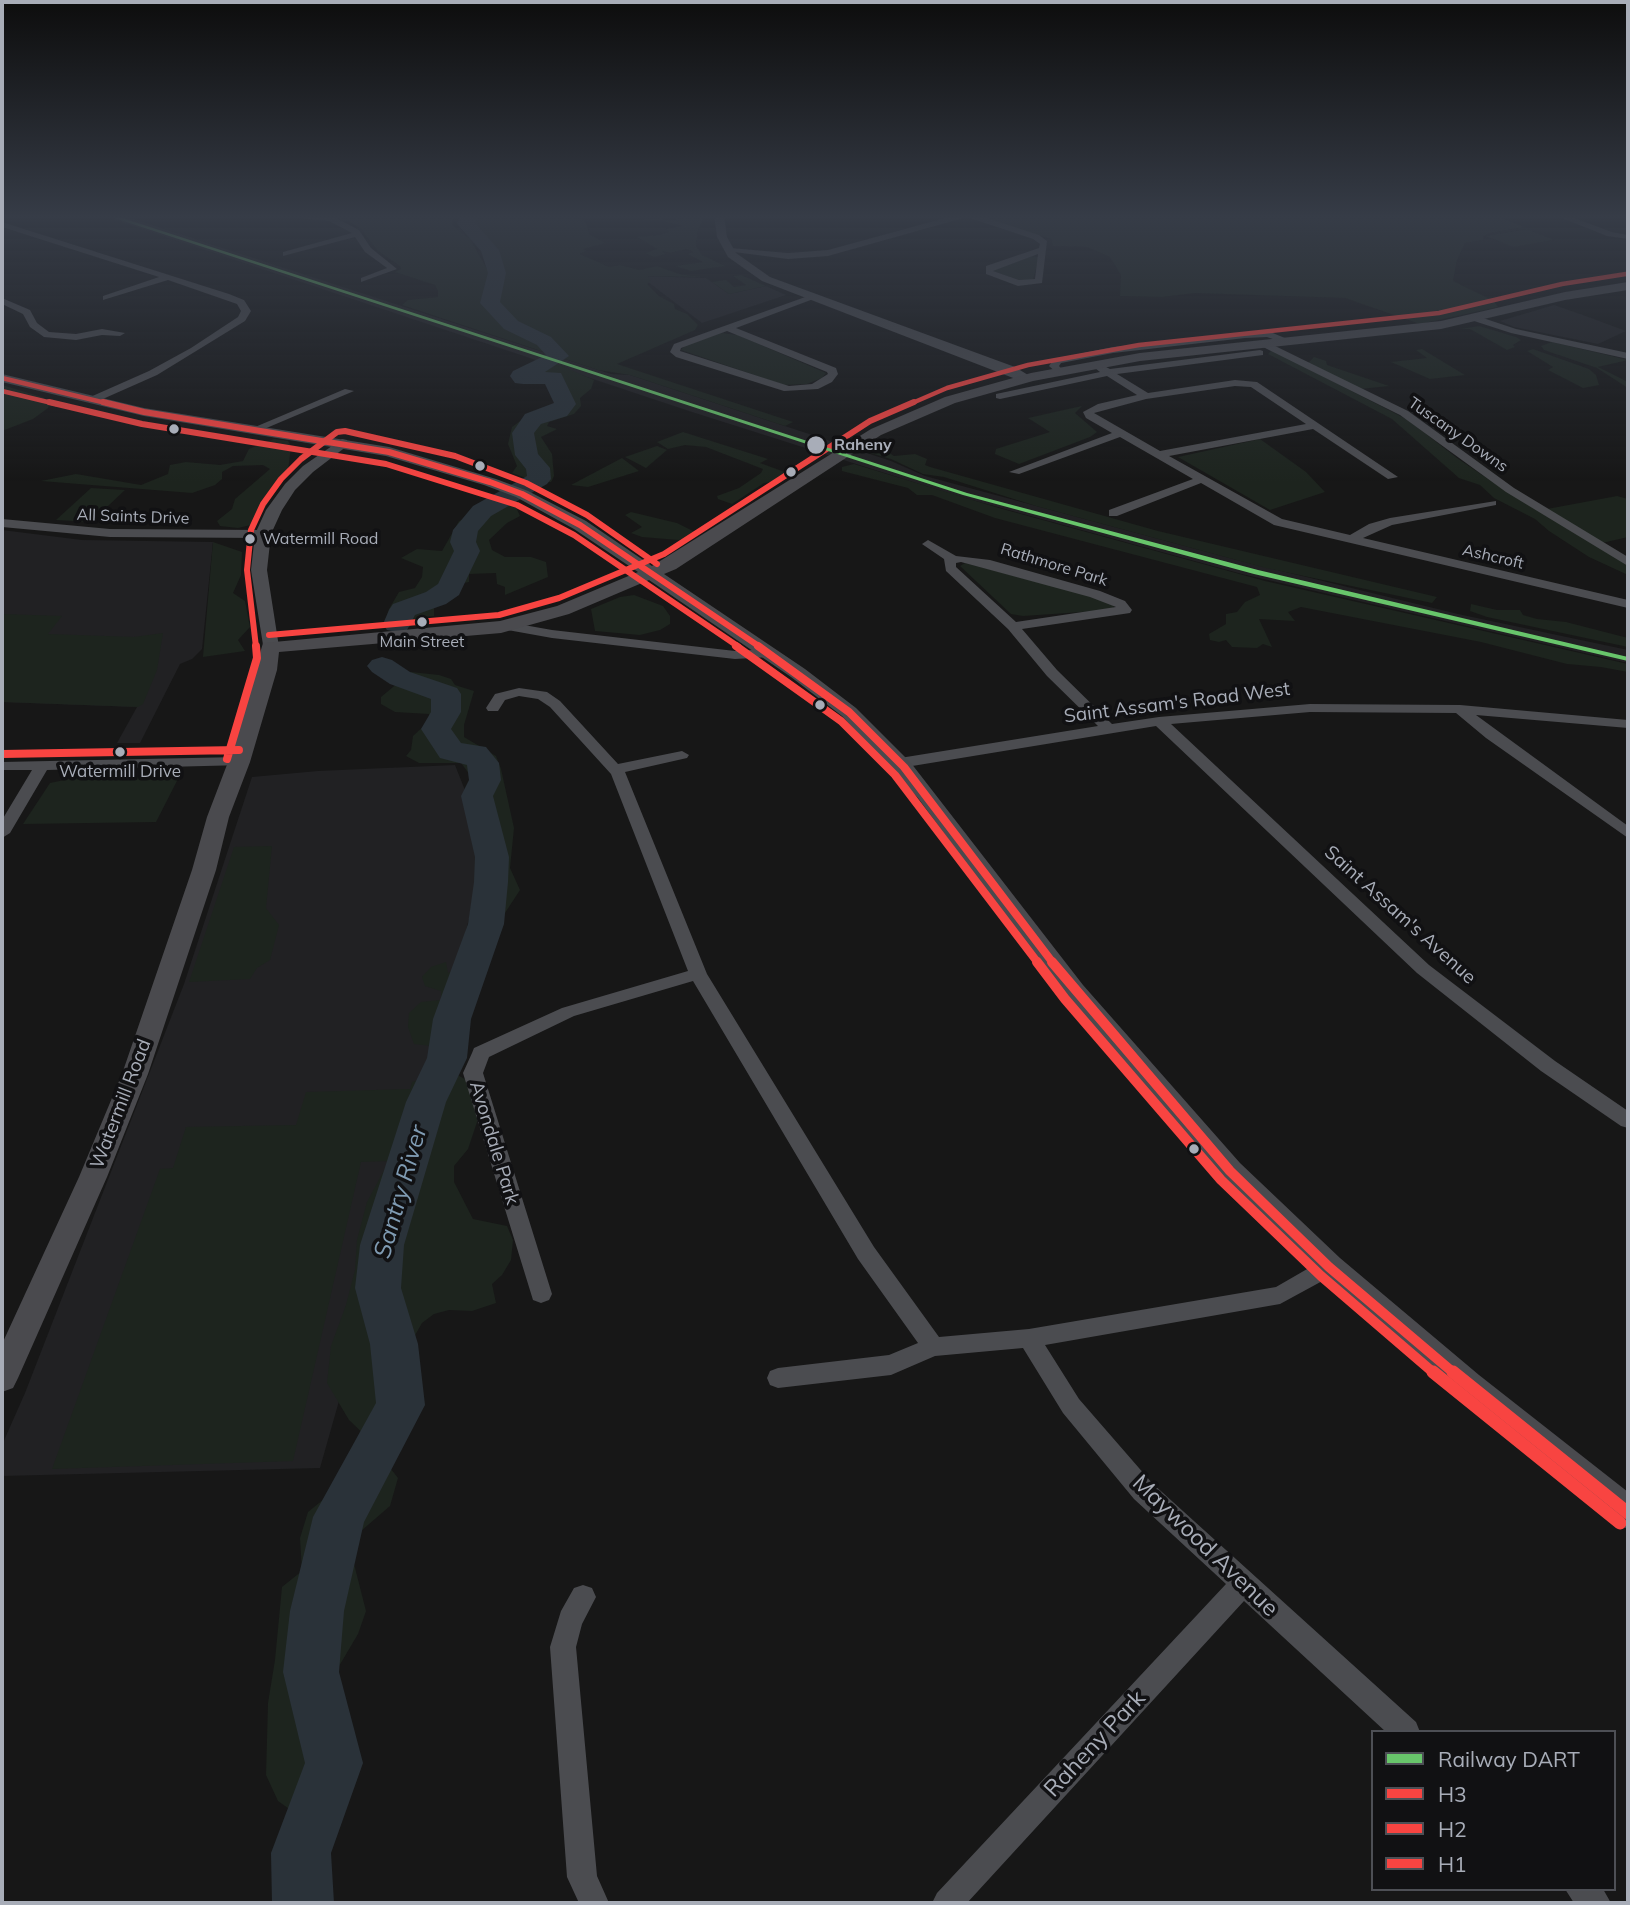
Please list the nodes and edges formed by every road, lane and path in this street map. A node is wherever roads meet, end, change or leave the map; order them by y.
1 (9, 304) edge
2 (242, 304) edge
3 (795, 304) edge
4 (827, 304) edge
5 (1533, 304) edge
6 (1474, 318) junction
7 (728, 328) junction
8 (120, 333) dead end
9 (1287, 341) junction
10 (1262, 348) junction
11 (1628, 356) edge
12 (1096, 365) junction
13 (1058, 371) junction
14 (1110, 373) junction
15 (2, 378) edge
16 (1026, 378) junction
17 (349, 391) dead end
18 (1000, 396) dead end
19 (1146, 396) junction
20 (92, 400) junction
21 (1314, 426) junction
22 (253, 430) junction
23 (1119, 434) junction
24 (342, 443) junction
25 (1157, 455) junction
26 (1015, 472) dead end
27 (1392, 477) dead end
28 (1200, 480) junction
29 (1492, 503) dead end
30 (1113, 513) dead end
31 (2, 523) edge
32 (263, 534) junction
33 (598, 537) junction
34 (710, 540) junction
35 (1351, 540) junction
36 (928, 544) dead end
37 (953, 559) junction
38 (1628, 562) edge
39 (650, 574) junction
40 (1628, 604) edge
41 (508, 626) junction
42 (1013, 626) junction
43 (270, 647) junction
44 (770, 653) junction
45 (493, 708) dead end
46 (1460, 709) junction
47 (1159, 721) junction
48 (1628, 724) edge
49 (1108, 728) junction
50 (682, 755) dead end
51 (239, 762) junction
52 (900, 763) junction
53 (2, 766) edge
54 (42, 766) junction
55 (615, 769) junction
56 (2, 798) edge
57 (21, 799) junction
58 (2, 833) edge
59 (1628, 833) edge
60 (698, 974) junction
61 (1628, 1121) edge
62 (1329, 1267) junction
63 (541, 1294) dead end
64 (1029, 1338) junction
65 (933, 1347) junction
66 (2, 1378) edge
67 (778, 1378) dead end
68 (1628, 1513) edge
69 (1243, 1584) junction
70 (583, 1597) dead end
71 (1404, 1730) edge
72 (594, 1903) edge
73 (947, 1903) edge

1 - 8 street
2 - 20 street
3 - 7 street
4 - 16 street
5 - 6 main road
6 - 9 main road
6 - 11 street
7 - 7 street
9 - 10 main road
9 - 13 street
10 - 12 main road
10 - 14 street
10 - 38 street, Tuscany Downs
12 - 13 main road
12 - 14 street
13 - 16 main road
14 - 18 street
14 - 19 street
15 - 20 main road
16 - 34 main road
17 - 22 street
19 - 21 street, Ashcroft
19 - 23 street, Ashcroft
20 - 22 main road
21 - 25 street
21 - 27 street, Ashcroft
22 - 24 main road
23 - 25 street, Ashcroft
23 - 26 street
24 - 32 street, Watermill Road
24 - 33 main road
25 - 28 street, Ashcroft
28 - 30 street
28 - 35 street, Ashcroft
29 - 35 street
31 - 32 street, All Saints Drive
32 - 43 street, Watermill Road
33 - 34 main road
33 - 39 main road
34 - 39 main road
35 - 40 street, Ashcroft
36 - 37 street
37 - 42 street
37 - 42 street, Rathmore Park
39 - 41 main road
39 - 44 main road
41 - 43 main road
41 - 44 street
42 - 49 street
43 - 51 main road, Watermill Road
44 - 52 main road
45 - 55 street
46 - 47 street, Saint Assam's Road West
46 - 48 street, Saint Assam's Road West
46 - 59 street
47 - 49 street, Saint Assam's Road West
47 - 61 street, Saint Assam's Avenue
49 - 52 street, Saint Assam's Road West
50 - 55 street
51 - 54 street
51 - 66 main road, Watermill Road
52 - 62 main road
53 - 54 street
54 - 57 street
55 - 60 street
56 - 57 street
57 - 58 street
60 - 63 street, Avondale Park
60 - 65 street
62 - 64 street
62 - 68 main road
64 - 65 street
64 - 69 street, Maywood Avenue
65 - 67 street
69 - 71 street, Maywood Avenue
69 - 73 street, Raheny Park
70 - 72 street

